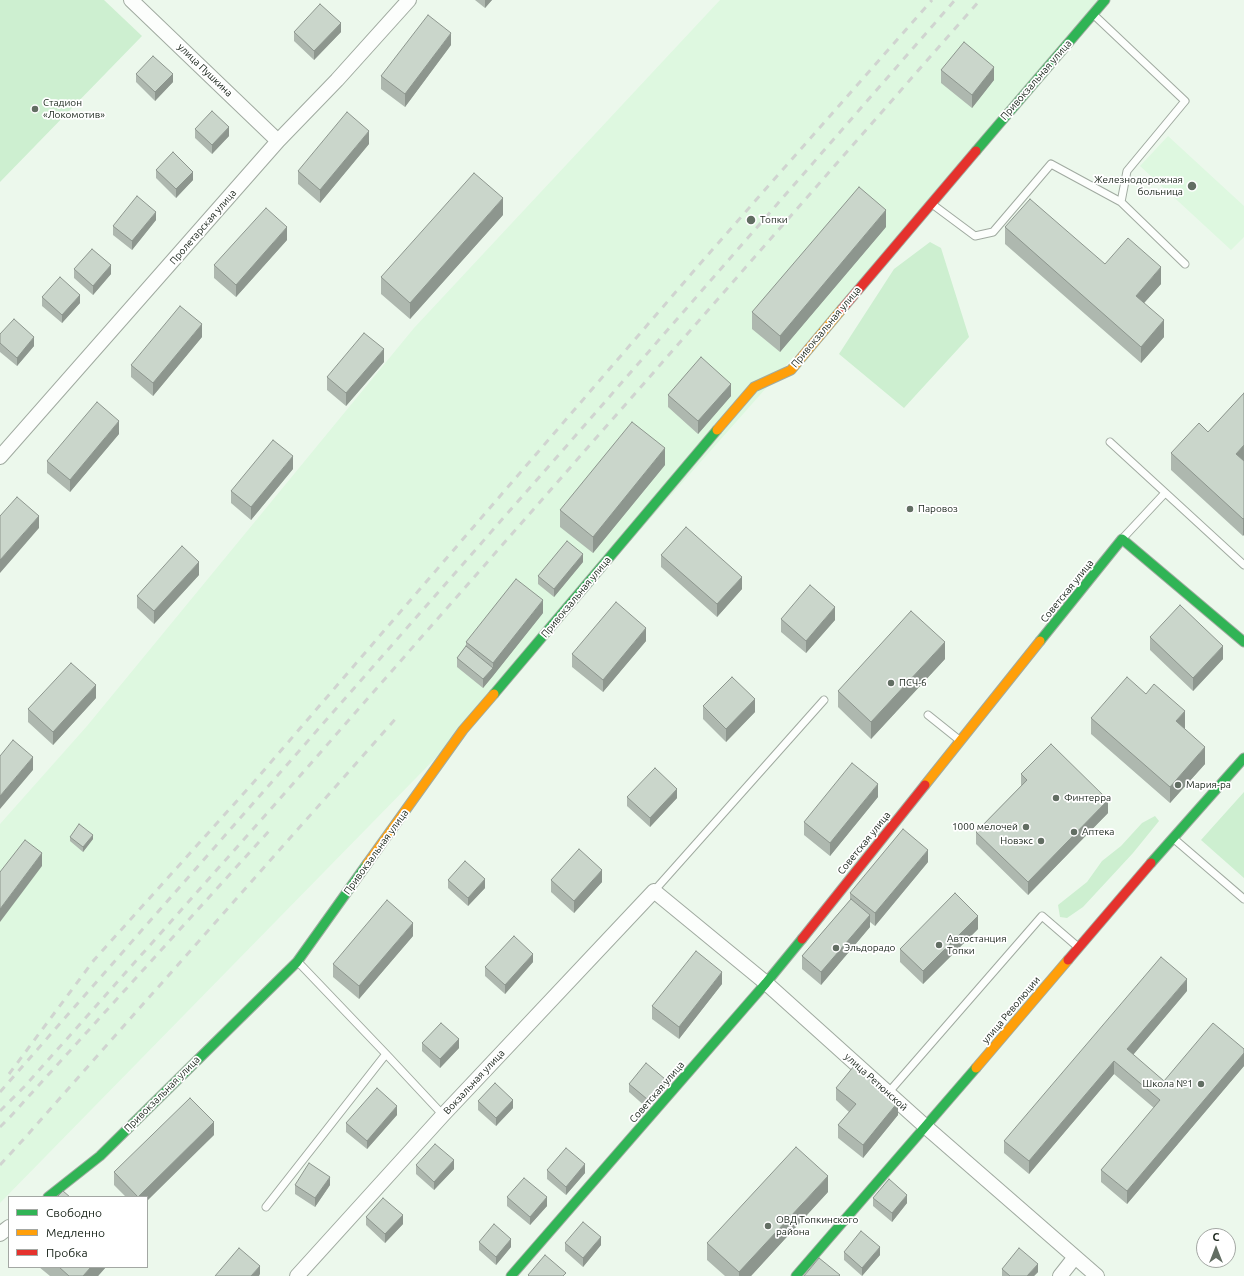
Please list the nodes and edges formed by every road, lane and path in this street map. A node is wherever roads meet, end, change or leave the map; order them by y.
1 (131, 0) edge
2 (409, 0) edge
3 (1105, 0) edge
4 (1093, 13) junction
5 (278, 141) junction
6 (1121, 202) junction
7 (931, 203) junction
8 (1185, 264) dead end
9 (1110, 442) dead end
10 (0, 458) edge
11 (1165, 493) junction
12 (1122, 539) junction
13 (1244, 565) edge
14 (1244, 642) edge
15 (824, 700) dead end
16 (928, 715) dead end
17 (960, 741) junction
18 (1244, 758) edge
19 (1172, 838) junction
20 (654, 891) junction
21 (1244, 899) edge
22 (1078, 948) junction
23 (297, 962) junction
24 (766, 983) junction
25 (386, 1054) junction
26 (888, 1093) junction
27 (443, 1115) junction
28 (926, 1127) junction
29 (49, 1196) edge
30 (266, 1207) dead end
31 (8, 1228) edge
32 (0, 1234) edge
33 (1075, 1257) junction
34 (297, 1276) edge
35 (511, 1276) edge
36 (796, 1276) edge
37 (1060, 1276) edge
38 (1097, 1276) edge

1 - 5 street, улица Пушкина
2 - 5 street, Пролетарская улица
3 - 4 street, Привокзальная улица
4 - 6 lane
4 - 7 street, Привокзальная улица
5 - 10 street, Пролетарская улица
6 - 7 lane
6 - 8 lane
7 - 23 street, Привокзальная улица
9 - 11 lane
11 - 12 lane
11 - 13 lane
12 - 14 street
12 - 17 street, Советская улица
15 - 20 lane
16 - 17 lane
17 - 24 street, Советская улица
18 - 19 street, улица Революции
19 - 21 lane
19 - 22 street, улица Революции
20 - 24 street, улица Ретюнской
20 - 27 street, Вокзальная улица
22 - 26 lane
22 - 28 street, улица Революции
23 - 25 lane
23 - 29 street, Привокзальная улица
24 - 26 street, улица Ретюнской
24 - 35 street, Советская улица
25 - 27 lane
25 - 30 lane
26 - 28 street, улица Ретюнской
27 - 34 street, Вокзальная улица
28 - 33 street, улица Ретюнской
28 - 36 street, улица Революции
31 - 32 street
33 - 37 street
33 - 38 street, улица Ретюнской

